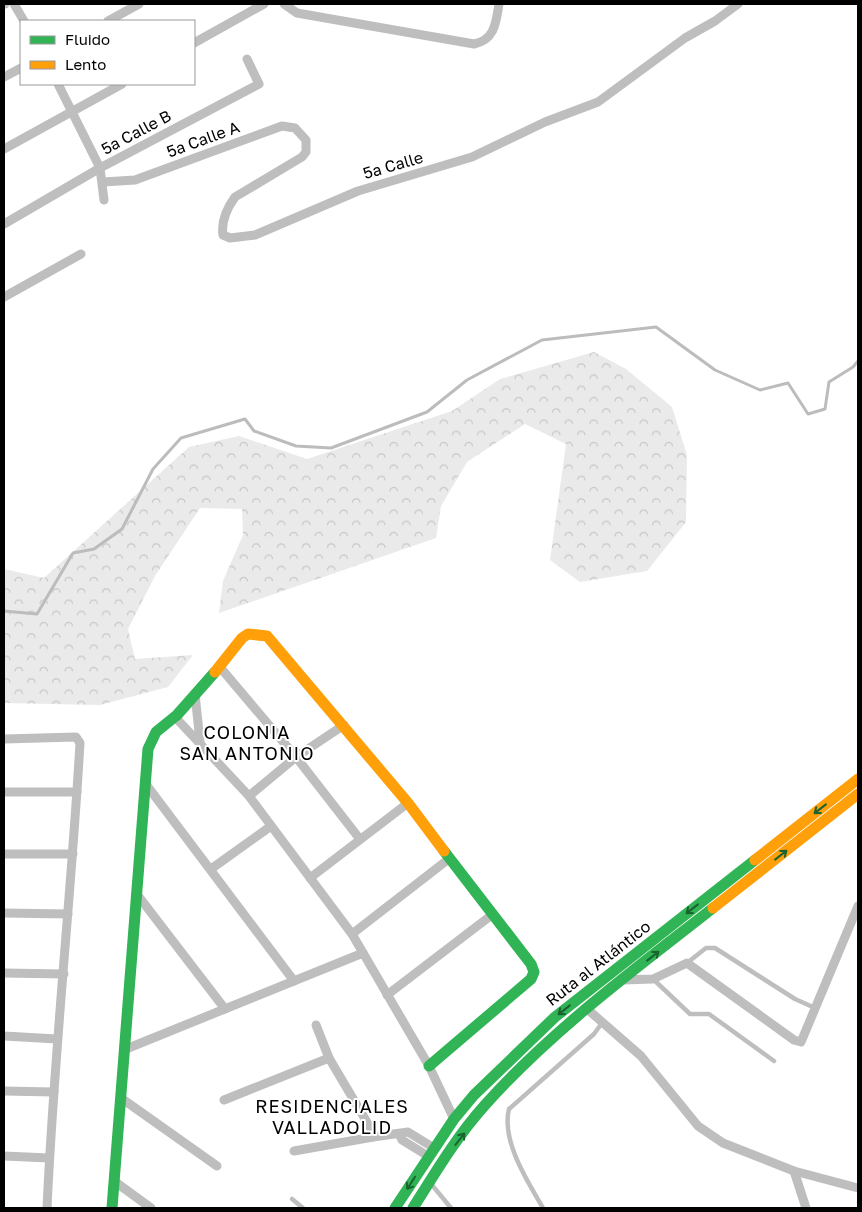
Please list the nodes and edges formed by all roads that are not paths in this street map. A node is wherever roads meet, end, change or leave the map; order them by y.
1 (14, 4) edge
2 (139, 4) edge
3 (264, 4) edge
4 (284, 4) edge
5 (499, 4) edge
6 (738, 4) edge
7 (23, 20) edge
8 (110, 20) edge
9 (195, 42) edge
10 (247, 59) dead end
11 (20, 69) edge
12 (4, 77) edge
13 (59, 85) edge
14 (120, 85) edge
15 (73, 111) junction
16 (306, 140) joint
17 (4, 149) edge
18 (100, 168) junction
19 (103, 182) junction
20 (104, 200) dead end
21 (4, 224) edge
22 (81, 254) dead end
23 (4, 297) edge
24 (219, 666) junction
25 (195, 694) junction
26 (175, 717) junction
27 (344, 725) junction
28 (4, 739) edge
29 (200, 742) junction
30 (296, 757) junction
31 (858, 779) edge
32 (145, 783) junction
33 (4, 792) edge
34 (77, 792) junction
35 (858, 794) edge
36 (249, 796) junction
37 (408, 803) junction
38 (271, 826) junction
39 (359, 838) junction
40 (4, 854) edge
41 (73, 854) junction
42 (450, 858) junction
43 (211, 869) junction
44 (310, 878) junction
45 (136, 893) junction
46 (858, 906) edge
47 (4, 912) edge
48 (68, 914) junction
49 (493, 914) junction
50 (352, 934) junction
51 (363, 953) junction
52 (687, 963) junction
53 (4, 973) edge
54 (64, 974) junction
55 (653, 979) junction
56 (623, 980) junction
57 (294, 981) junction
58 (387, 995) junction
59 (586, 1008) junction
60 (815, 1008) junction
61 (225, 1009) junction
62 (602, 1023) junction
63 (316, 1025) dead end
64 (4, 1036) edge
65 (57, 1039) junction
66 (126, 1049) junction
67 (328, 1058) junction
68 (774, 1061) dead end
69 (429, 1066) junction
70 (4, 1091) edge
71 (54, 1092) junction
72 (121, 1098) junction
73 (224, 1100) dead end
74 (454, 1119) junction
75 (373, 1137) junction
76 (294, 1151) dead end
77 (431, 1152) junction
78 (4, 1156) edge
79 (49, 1158) junction
80 (217, 1166) dead end
81 (794, 1171) junction
82 (114, 1182) junction
83 (430, 1182) junction
84 (858, 1188) edge
85 (292, 1199) dead end
86 (47, 1208) edge
87 (112, 1208) edge
88 (152, 1208) edge
89 (303, 1208) edge
90 (395, 1208) edge
91 (413, 1208) edge
92 (451, 1208) edge
93 (543, 1208) edge
94 (806, 1208) edge

1 - 7 street
2 - 8 street
3 - 9 street
4 - 5 street
6 - 16 street, 5a Calle
10 - 18 street, 5a Calle B
11 - 12 street
13 - 15 street
14 - 15 street
15 - 17 street
15 - 18 street
16 - 19 street, 5a Calle A
18 - 19 street
18 - 21 street, 5a Calle B
19 - 20 street
22 - 23 street
24 - 25 main road
24 - 27 main road
24 - 30 street
25 - 26 main road
25 - 29 street
26 - 29 street
26 - 32 main road
27 - 30 street
27 - 37 main road
28 - 34 street
29 - 36 street
30 - 36 street
30 - 39 street
31 -> 74 main road, Ruta al Atlántico
32 - 43 street
32 - 45 main road
33 - 34 street
34 - 41 street
56 -> 35 main road, Ruta al Atlántico
36 - 38 street
37 - 39 street
37 - 42 main road
38 - 43 street
38 - 44 street
39 - 44 street
40 - 41 street
41 - 48 street
42 - 49 main road
42 - 50 street
43 - 57 street
44 - 50 street
45 - 61 street
45 - 66 main road
46 - 60 street
47 - 48 street
48 - 54 street
49 - 58 street
49 - 69 main road
50 - 51 street
51 - 57 street
51 - 58 street
52 - 55 street
52 - 60 lane
52 - 60 street
53 - 54 street
54 - 65 street
55 - 56 street
55 - 68 lane
56 - 59 main road, Ruta al Atlántico
57 - 61 street
58 - 69 street
59 - 62 street
83 -> 59 main road, Ruta al Atlántico
61 - 66 street
62 - 81 street
62 - 93 lane
63 - 67 street
64 - 65 street
65 - 71 street
66 - 72 main road
67 - 73 street
67 - 75 street
69 - 74 street
70 - 71 street
71 - 79 street
72 - 80 street
72 - 82 main road
74 - 77 main road, Ruta al Atlántico
75 - 76 street
75 - 77 street
77 -> 90 main road, Ruta al Atlántico
78 - 79 street
79 - 86 street
81 - 84 street
81 - 94 street
82 - 87 main road
82 - 88 street
83 - 91 main road, Ruta al Atlántico
83 - 92 lane
85 - 89 lane

